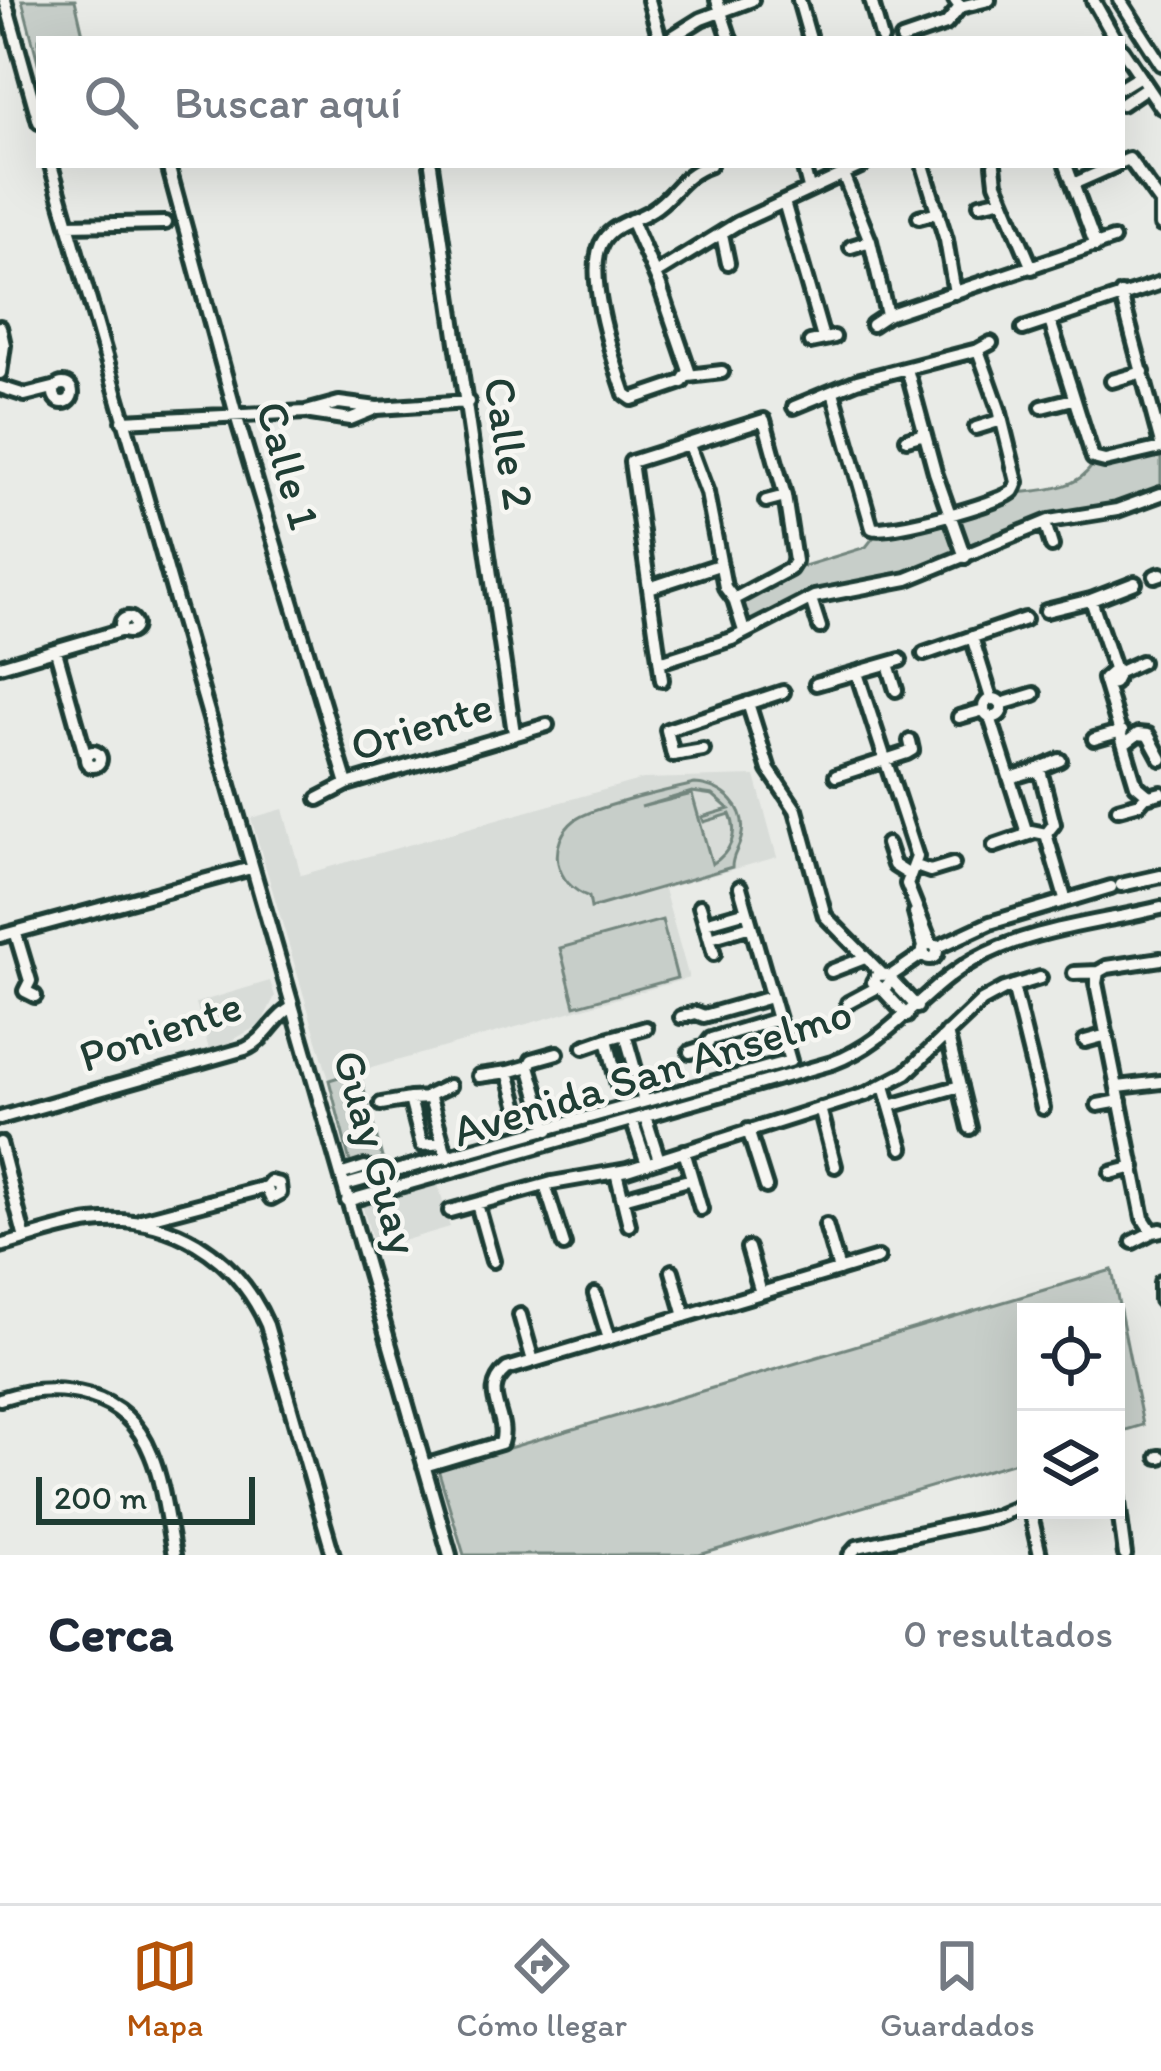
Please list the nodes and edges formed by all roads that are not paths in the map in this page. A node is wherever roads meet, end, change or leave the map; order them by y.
1 (4, 0) edge
2 (649, 0) edge
3 (752, 0) edge
4 (799, 0) edge
5 (871, 0) edge
6 (989, 0) edge
7 (1093, 0) edge
8 (1120, 0) edge
9 (957, 4) edge
10 (719, 6) edge
11 (663, 36) edge
12 (669, 36) edge
13 (729, 36) edge
14 (809, 36) edge
15 (881, 36) edge
16 (911, 36) edge
17 (1113, 36) edge
18 (1125, 54) edge
19 (1161, 64) edge
20 (1144, 82) junction
21 (1125, 86) edge
22 (1125, 101) edge
23 (1160, 102) edge
24 (36, 112) edge
25 (1125, 161) edge
26 (52, 168) edge
27 (169, 168) edge
28 (430, 168) edge
29 (703, 168) edge
30 (804, 168) edge
31 (856, 168) edge
32 (924, 168) edge
33 (995, 168) edge
34 (1101, 168) edge
35 (843, 174) junction
36 (1069, 175) edge
37 (1052, 179) dead end
38 (809, 188) junction
39 (1003, 199) junction
40 (784, 202) junction
41 (1161, 203) edge
42 (980, 204) dead end
43 (938, 212) junction
44 (919, 217) dead end
45 (631, 220) junction
46 (165, 223) dead end
47 (68, 225) junction
48 (1161, 225) edge
49 (722, 234) junction
50 (1113, 239) dead end
51 (870, 241) junction
52 (1096, 246) junction
53 (851, 247) dead end
54 (728, 262) dead end
55 (1032, 268) junction
56 (655, 274) junction
57 (1161, 283) edge
58 (956, 293) junction
59 (1121, 294) junction
60 (887, 315) junction
61 (1050, 321) junction
62 (872, 325) dead end
63 (0, 327) edge
64 (1023, 329) dead end
65 (822, 339) dead end
66 (991, 343) dead end
67 (978, 350) junction
68 (907, 369) junction
69 (722, 372) dead end
70 (1143, 372) junction
71 (0, 373) edge
72 (688, 376) junction
73 (1112, 381) dead end
74 (0, 387) edge
75 (57, 387) dead end
76 (833, 392) junction
77 (1073, 399) junction
78 (468, 402) junction
79 (794, 407) dead end
80 (1042, 407) dead end
81 (1158, 409) edge
82 (236, 415) junction
83 (1002, 420) junction
84 (124, 421) junction
85 (976, 428) dead end
86 (924, 434) junction
87 (907, 439) dead end
88 (689, 445) junction
89 (1161, 446) edge
90 (852, 454) junction
91 (836, 459) dead end
92 (1161, 494) edge
93 (785, 496) junction
94 (766, 501) dead end
95 (950, 514) junction
96 (1045, 523) junction
97 (1052, 546) dead end
98 (965, 557) junction
99 (719, 565) junction
100 (1135, 583) dead end
101 (649, 588) junction
102 (811, 598) junction
103 (734, 599) junction
104 (1091, 600) junction
105 (1046, 611) dead end
106 (1024, 619) dead end
107 (820, 627) dead end
108 (123, 630) dead end
109 (744, 631) junction
110 (972, 637) junction
111 (56, 651) junction
112 (924, 655) dead end
113 (660, 662) junction
114 (1141, 662) dead end
115 (0, 667) edge
116 (856, 673) junction
117 (1112, 677) junction
118 (662, 680) dead end
119 (816, 684) dead end
120 (896, 690) dead end
121 (783, 692) dead end
122 (1034, 694) dead end
123 (748, 703) junction
124 (992, 707) junction
125 (959, 717) dead end
126 (547, 725) dead end
127 (1161, 726) edge
128 (514, 733) junction
129 (1148, 734) junction
130 (1124, 737) junction
131 (1094, 740) dead end
132 (910, 741) dead end
133 (703, 750) dead end
134 (86, 758) dead end
135 (1161, 759) edge
136 (885, 760) junction
137 (1060, 760) dead end
138 (223, 771) junction
139 (1033, 771) junction
140 (836, 776) dead end
141 (1010, 778) junction
142 (347, 784) junction
143 (1157, 796) edge
144 (318, 799) dead end
145 (1118, 809) dead end
146 (1032, 833) junction
147 (1046, 834) junction
148 (886, 844) dead end
149 (994, 846) dead end
150 (953, 864) dead end
151 (251, 868) junction
152 (912, 870) junction
153 (1161, 876) edge
154 (740, 887) dead end
155 (1065, 898) junction
156 (700, 906) dead end
157 (1161, 908) edge
158 (747, 911) junction
159 (267, 914) junction
160 (705, 923) junction
161 (751, 926) junction
162 (16, 934) junction
163 (0, 936) edge
164 (710, 938) junction
165 (929, 948) junction
166 (714, 954) dead end
167 (862, 954) junction
168 (1161, 959) edge
169 (832, 971) dead end
170 (1098, 972) junction
171 (1073, 973) dead end
172 (1040, 978) dead end
173 (30, 981) dead end
174 (882, 982) junction
175 (1012, 986) junction
176 (771, 997) junction
177 (848, 1003) dead end
178 (295, 1012) junction
179 (912, 1012) junction
180 (681, 1016) dead end
181 (704, 1016) junction
182 (778, 1019) junction
183 (646, 1028) dead end
184 (947, 1033) junction
185 (625, 1034) junction
186 (1107, 1035) junction
187 (607, 1039) junction
188 (711, 1039) junction
189 (1084, 1041) dead end
190 (584, 1046) dead end
191 (690, 1052) dead end
192 (557, 1053) dead end
193 (529, 1066) junction
194 (312, 1068) junction
195 (508, 1072) junction
196 (479, 1076) dead end
197 (1161, 1082) edge
198 (639, 1084) junction
199 (449, 1086) dead end
200 (884, 1086) junction
201 (960, 1086) junction
202 (1118, 1087) junction
203 (428, 1096) junction
204 (410, 1100) junction
205 (1120, 1100) junction
206 (644, 1101) junction
207 (381, 1104) dead end
208 (1098, 1105) dead end
209 (890, 1106) junction
210 (820, 1108) junction
211 (1043, 1108) dead end
212 (542, 1114) junction
213 (0, 1118) edge
214 (639, 1118) junction
215 (970, 1128) dead end
216 (548, 1130) junction
217 (748, 1130) junction
218 (443, 1142) junction
219 (0, 1143) edge
220 (902, 1148) dead end
221 (684, 1151) junction
222 (447, 1158) junction
223 (653, 1162) junction
224 (836, 1166) dead end
225 (1134, 1167) junction
226 (616, 1172) junction
227 (1111, 1174) dead end
228 (348, 1178) junction
229 (692, 1178) junction
230 (545, 1185) junction
231 (766, 1186) dead end
232 (266, 1187) dead end
233 (623, 1198) junction
234 (350, 1200) junction
235 (478, 1204) junction
236 (700, 1209) dead end
237 (450, 1211) dead end
238 (138, 1222) junction
239 (629, 1225) dead end
240 (826, 1225) dead end
241 (1156, 1231) edge
242 (25, 1239) junction
243 (1133, 1242) dead end
244 (0, 1246) edge
245 (564, 1246) dead end
246 (748, 1248) dead end
247 (878, 1258) dead end
248 (493, 1261) dead end
249 (839, 1270) junction
250 (672, 1271) dead end
251 (1161, 1282) edge
252 (761, 1293) junction
253 (596, 1294) dead end
254 (1161, 1300) edge
255 (520, 1315) dead end
256 (685, 1316) junction
257 (609, 1339) junction
258 (533, 1361) junction
259 (0, 1399) edge
260 (427, 1465) junction
261 (1017, 1510) edge
262 (1031, 1519) edge
263 (1120, 1519) edge
264 (854, 1551) edge
265 (173, 1555) edge
266 (333, 1555) edge
267 (453, 1555) edge
268 (1040, 1555) edge
269 (1125, 1555) edge

1 - 24 street
2 - 11 street
3 - 10 street
4 - 14 street
5 - 15 street
6 - 9 street
7 - 17 street
8 - 19 street
9 - 16 street
10 - 12 street
10 - 13 street
18 - 20 street
20 - 21 street
20 - 22 street
20 - 23 street
25 - 41 street
26 - 47 street, Guay Guay
27 - 82 street, Calle 1
28 - 78 street, Calle 2
29 - 45 street
30 - 38 street
31 - 35 street
32 - 43 street
33 - 39 street
34 - 36 street
35 - 38 street
35 - 51 street
36 - 37 street
36 - 52 street
38 - 40 street
39 - 42 street
39 - 55 street
40 - 49 street
40 - 65 street
41 - 48 street
43 - 44 street
43 - 58 street
45 - 56 street
45 - 72 street
46 - 47 street
47 - 84 street, Guay Guay
49 - 54 street
49 - 56 street
50 - 52 street
51 - 53 street
51 - 60 street
52 - 55 street
55 - 58 street
56 - 72 street
57 - 59 street
58 - 60 street
59 - 61 street
59 - 70 street
60 - 62 street
61 - 64 street
61 - 77 street
63 - 71 street
66 - 67 street
67 - 68 street
67 - 83 street
68 - 76 street
68 - 86 street
69 - 72 street
70 - 73 street
70 - 81 street
74 - 75 street
76 - 79 street
76 - 90 street
77 - 80 street
77 - 89 street
78 - 82 street
78 - 128 street, Calle 2
81 - 89 street
82 - 84 street
82 - 142 street, Calle 1
83 - 85 street
83 - 95 street
84 - 138 street, Guay Guay
86 - 87 street
86 - 95 street
88 - 93 street
88 - 99 street
88 - 101 street
90 - 91 street
90 - 95 street
92 - 96 street
93 - 94 street
93 - 103 street
95 - 98 street
96 - 97 street
96 - 98 street
98 - 102 street
99 - 101 street
99 - 103 street
100 - 104 street
101 - 113 street
102 - 107 street
102 - 109 street
103 - 109 street
104 - 105 street
104 - 117 street
106 - 110 street
108 - 111 street
109 - 113 street
110 - 112 street
110 - 124 street
111 - 115 street
111 - 134 street
113 - 118 street
114 - 117 street
116 - 119 street
116 - 120 street
116 - 136 street
117 - 130 street
121 - 123 street
122 - 124 street
123 - 133 street
123 - 167 street
124 - 125 street
124 - 141 street
126 - 128 street, Oriente
127 - 129 street
128 - 142 street, Oriente
129 - 130 street
129 - 135 street
130 - 131 street
130 - 143 street
132 - 136 street
136 - 140 street
136 - 152 street
137 - 139 street
138 - 151 street, Guay Guay
138 - 159 street, Guay Guay
139 - 141 street
139 - 147 street
141 - 146 street
142 - 144 street, Oriente
143 - 145 street
146 - 147 street
146 - 149 street
147 - 155 street
148 - 152 street
150 - 152 street
151 - 159 street, Guay Guay
151 - 162 street
152 - 165 street
153 - 155 street
154 - 158 street
155 - 165 street
156 - 160 street
157 - 179 street, Avenida San Anselmo
158 - 160 street
158 - 161 street
159 - 178 street, Guay Guay
160 - 164 street
161 - 164 street
161 - 176 street
162 - 163 street
162 - 173 street
164 - 166 street
165 - 174 street
167 - 169 street
167 - 174 street
168 - 170 street
170 - 171 street
170 - 186 street
172 - 175 street
174 - 177 street
174 - 179 street
175 - 184 street
175 - 211 street
176 - 181 street
176 - 182 street
178 - 194 street, Guay Guay
178 - 213 street, Poniente
179 - 214 street, Avenida San Anselmo
180 - 181 street
181 - 188 street
182 - 188 street
182 - 206 street
183 - 185 street
184 - 200 street
184 - 201 street
185 - 187 street
185 - 198 street
186 - 189 street
186 - 202 street
187 - 190 street
187 - 198 street
188 - 191 street
192 - 193 street
193 - 195 street
193 - 212 street
194 - 228 street, Guay Guay
194 - 234 street, Guay Guay
195 - 196 street
195 - 212 street
197 - 202 street
198 - 206 street
199 - 203 street
200 - 209 street
200 - 210 street
201 - 209 street
201 - 215 street
202 - 205 street
203 - 204 street
203 - 218 street
204 - 207 street
204 - 218 street
205 - 208 street
205 - 225 street
206 - 216 street
209 - 220 street
210 - 217 street
210 - 224 street
212 - 216 street
214 - 223 street
214 - 234 street, Avenida San Anselmo
216 - 222 street
217 - 221 street
217 - 231 street
218 - 222 street
219 - 242 street
221 - 223 street
221 - 229 street
222 - 228 street
223 - 226 street
225 - 227 street
225 - 241 street
226 - 230 street
226 - 233 street
228 - 234 street, Guay Guay
229 - 233 street
229 - 236 street
230 - 235 street
230 - 245 street
232 - 238 street
233 - 239 street
234 - 260 street, Guay Guay
235 - 237 street
235 - 248 street
238 - 242 street
238 - 266 street
240 - 249 street
241 - 243 street
242 - 244 street
246 - 252 street
247 - 249 street
249 - 252 street
250 - 256 street
251 - 254 street
252 - 256 street
253 - 257 street
255 - 258 street
256 - 257 street
257 - 258 street
258 - 260 street
259 - 265 street
260 - 267 street, Guay Guay
261 - 264 street
262 - 268 street
263 - 269 street

